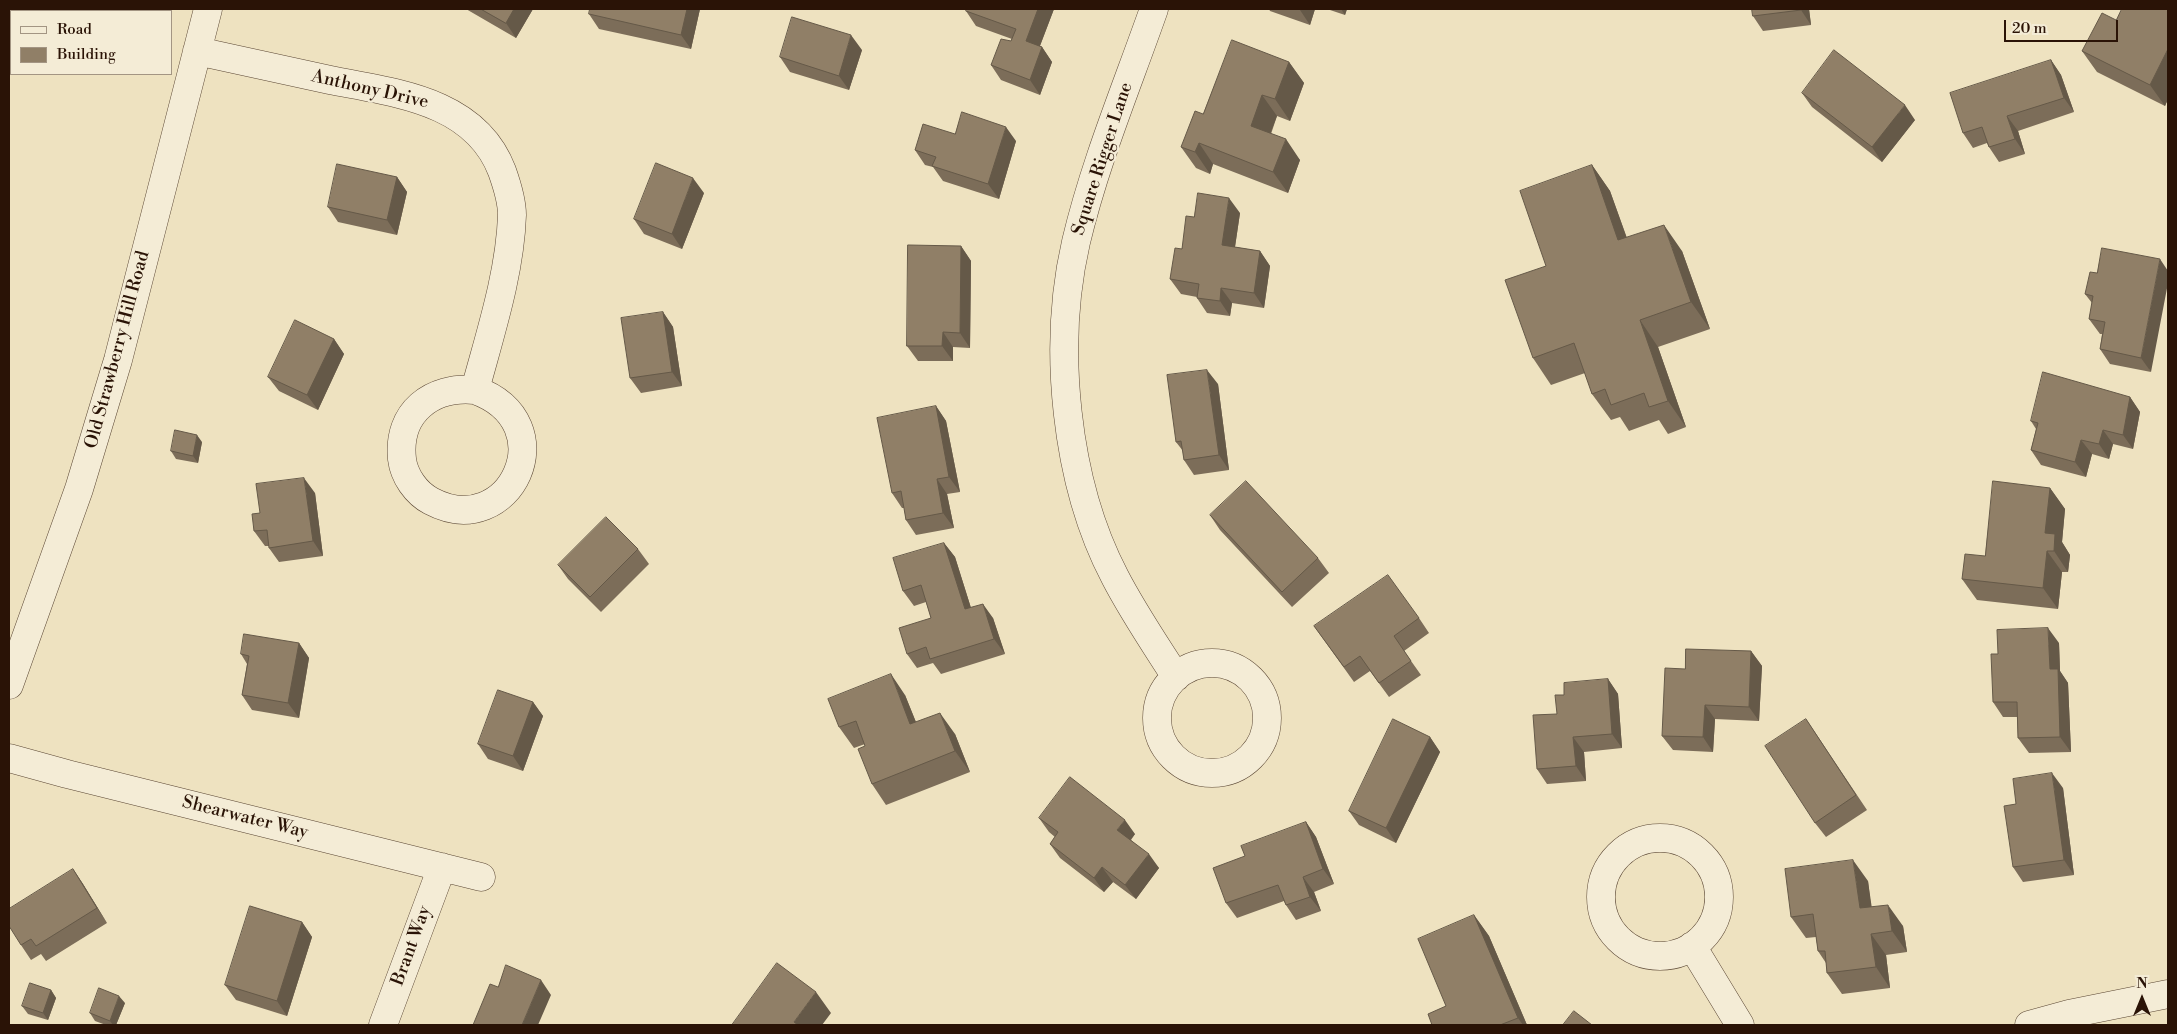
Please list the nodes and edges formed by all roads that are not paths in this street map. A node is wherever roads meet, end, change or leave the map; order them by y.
1 (208, 9) edge
2 (1154, 9) edge
3 (196, 51) junction
4 (475, 390) junction
5 (1176, 676) dead end
6 (9, 685) edge
7 (9, 758) edge
8 (442, 867) junction
9 (481, 877) dead end
10 (1692, 946) junction
11 (2168, 994) edge
12 (383, 1025) edge
13 (1740, 1025) edge
14 (2028, 1025) edge

1 - 3 street, Old Strawberry Hill Road
2 - 5 street, Square Rigger Lane
3 - 4 street, Anthony Drive
3 - 6 street, Old Strawberry Hill Road
4 - 4 street
7 - 8 street, Shearwater Way
8 - 9 street, Shearwater Way
8 - 12 street, Brant Way
10 - 10 street
10 - 13 street
11 - 14 street

